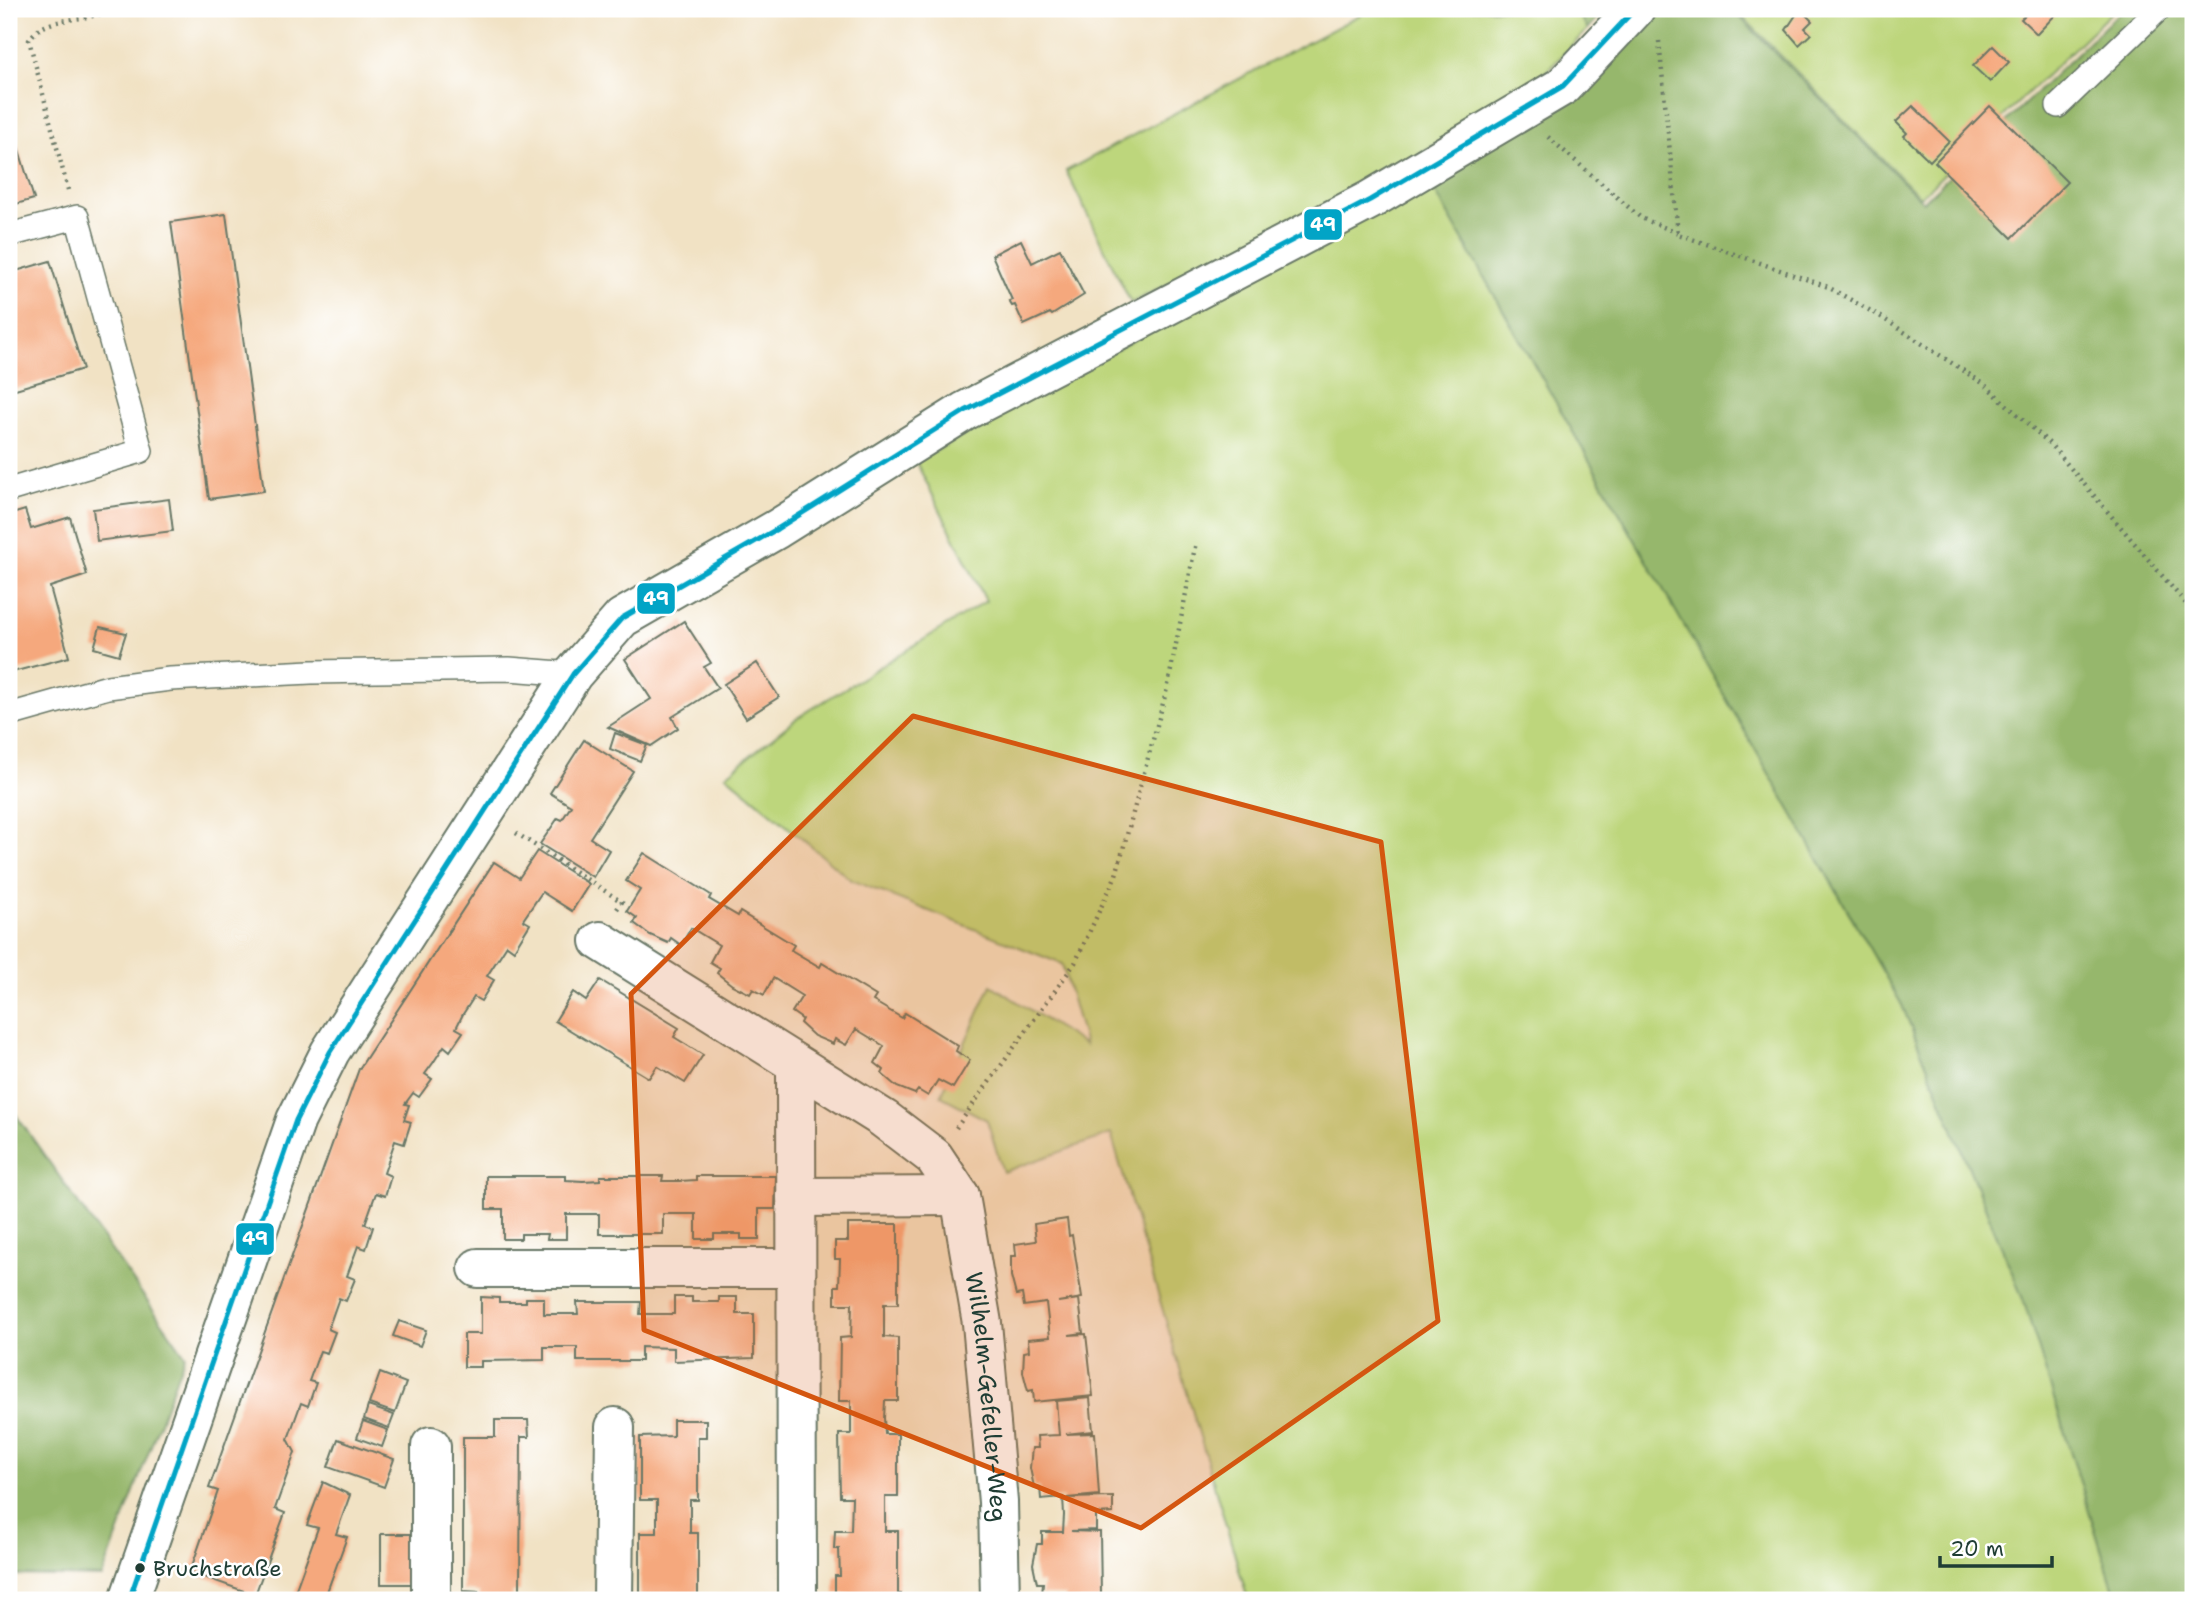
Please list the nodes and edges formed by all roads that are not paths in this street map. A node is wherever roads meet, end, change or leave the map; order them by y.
1 (2159, 9) edge
2 (1647, 21) edge
3 (2058, 106) dead end
4 (9, 235) edge
5 (9, 490) edge
6 (573, 674) junction
7 (9, 715) edge
8 (600, 941) road end
9 (796, 1065) junction
10 (960, 1196) junction
11 (796, 1197) junction
12 (478, 1268) dead end
13 (796, 1268) junction
14 (615, 1427) dead end
15 (431, 1446) dead end
16 (129, 1600) edge
17 (431, 1600) edge
18 (613, 1600) edge
19 (797, 1600) edge
20 (1000, 1600) edge

1 - 3 lane
2 - 6 street
4 - 5 lane
6 - 7 lane
6 - 16 street
8 - 9 street, Wilhelm-Gefeller-Weg
9 - 10 street, Wilhelm-Gefeller-Weg
9 - 11 street
10 - 11 street
10 - 20 street, Wilhelm-Gefeller-Weg
11 - 13 street
12 - 13 street
13 - 19 street
14 - 18 street
15 - 17 street

